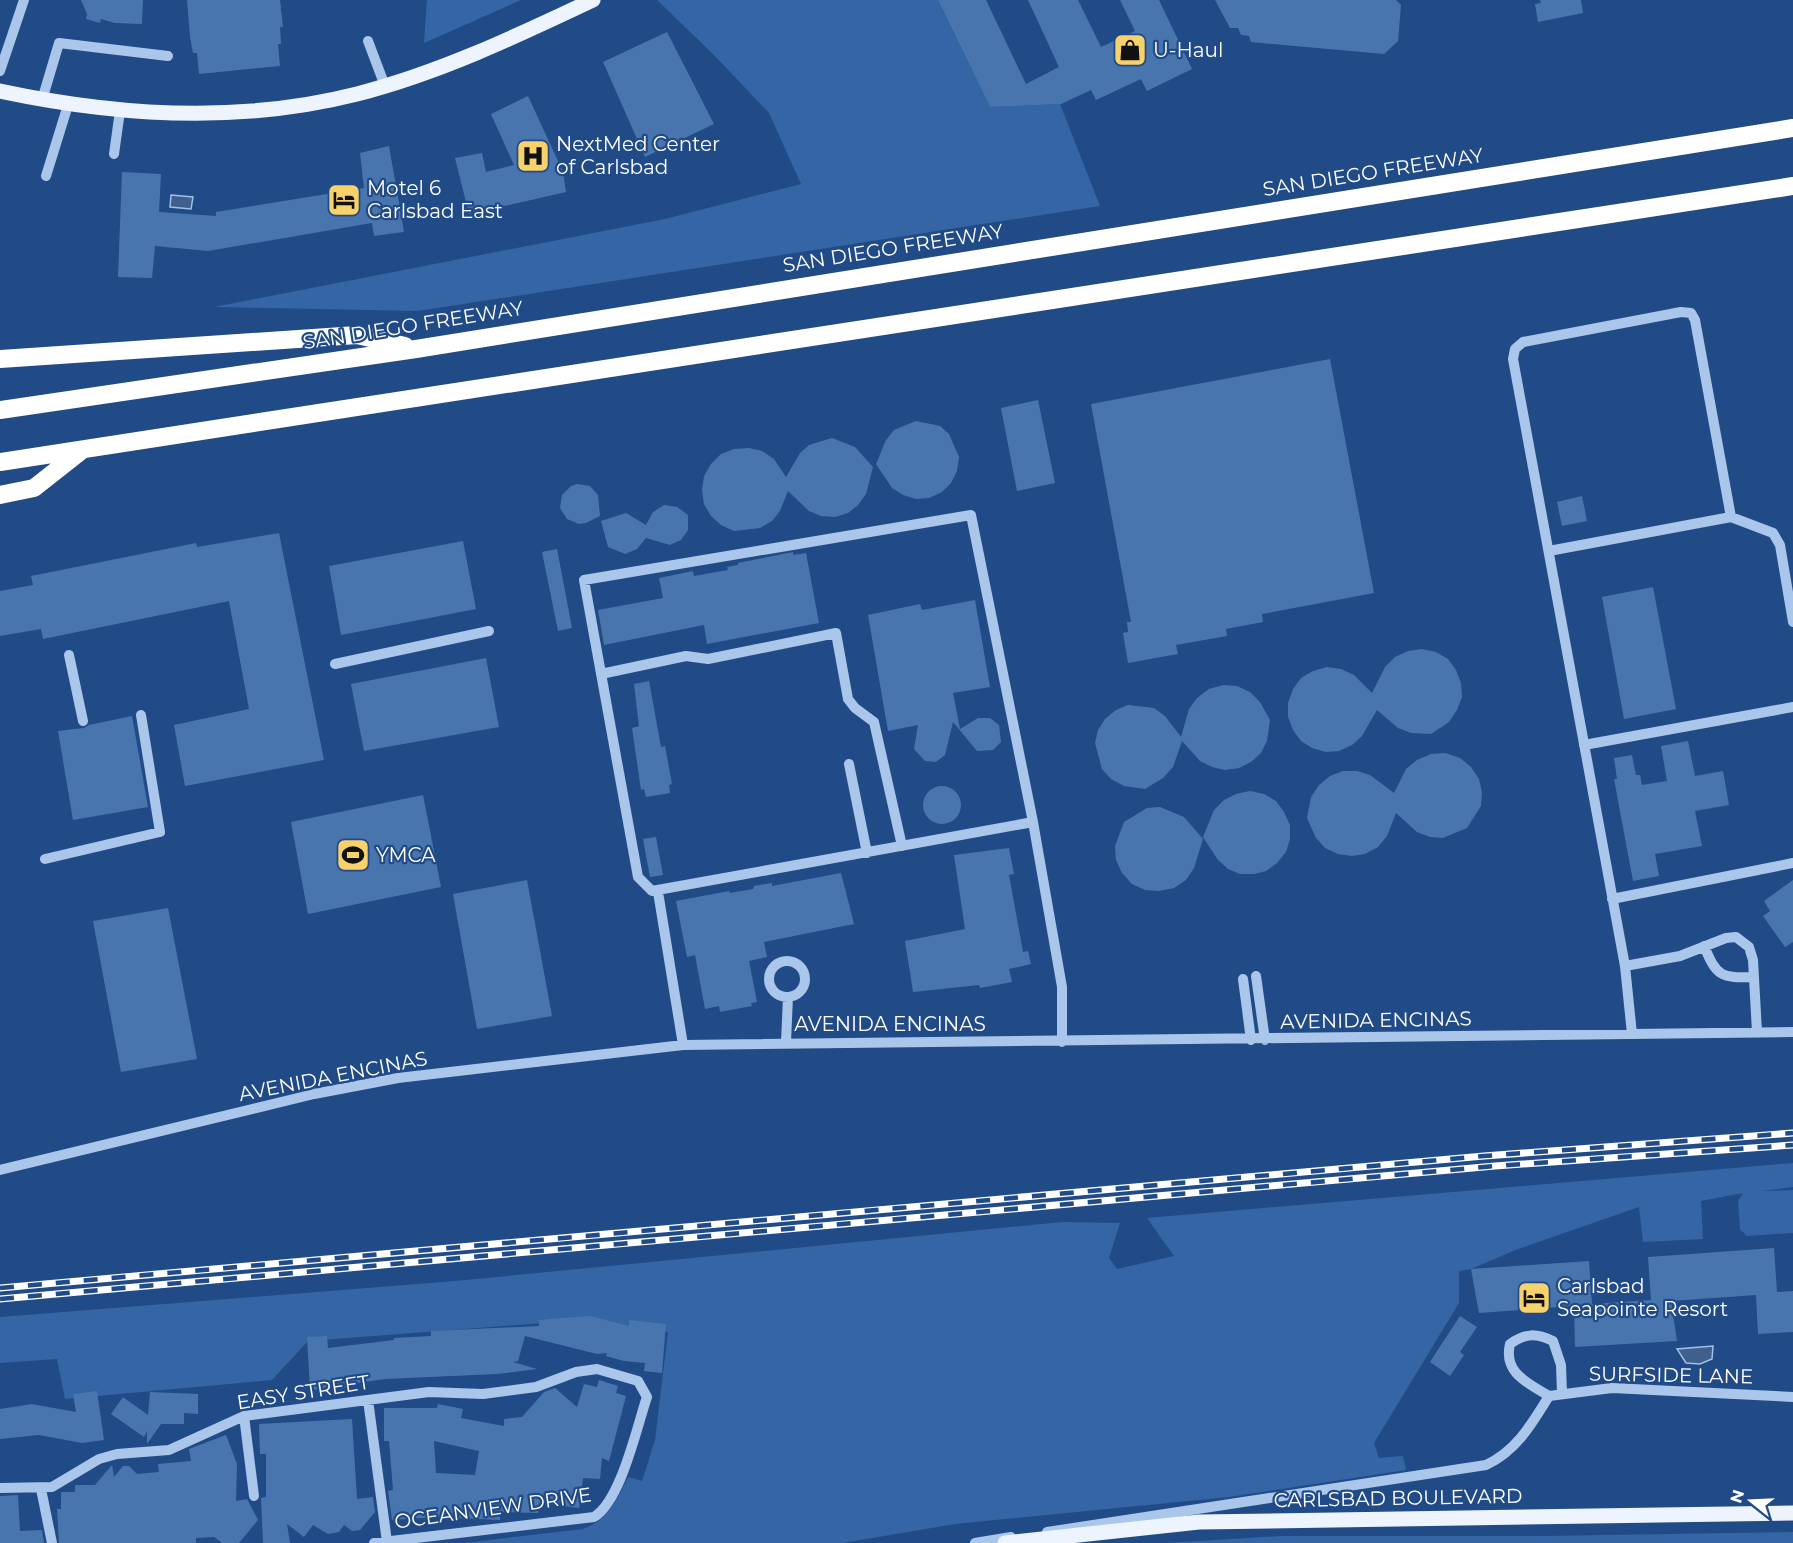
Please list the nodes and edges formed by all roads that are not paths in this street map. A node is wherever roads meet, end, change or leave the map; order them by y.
1 (24, 0) edge
2 (593, 0) edge
3 (0, 31) edge
4 (12, 35) junction
5 (368, 41) dead end
6 (168, 56) dead end
7 (0, 71) edge
8 (385, 86) junction
9 (0, 91) edge
10 (42, 100) junction
11 (68, 105) junction
12 (120, 111) junction
13 (1793, 128) edge
14 (114, 154) dead end
15 (46, 176) dead end
16 (1793, 186) edge
17 (416, 349) junction
18 (0, 359) edge
19 (0, 410) edge
20 (84, 449) junction
21 (0, 462) edge
22 (0, 495) edge
23 (1731, 517) junction
24 (1549, 551) junction
25 (1793, 622) edge
26 (489, 631) dead end
27 (69, 655) dead end
28 (335, 664) dead end
29 (601, 674) junction
30 (1793, 707) edge
31 (141, 715) dead end
32 (83, 721) dead end
33 (1584, 746) junction
34 (849, 764) dead end
35 (1033, 822) junction
36 (902, 846) junction
37 (867, 853) junction
38 (45, 858) dead end
39 (1793, 863) edge
40 (658, 892) junction
41 (1612, 899) junction
42 (1704, 946) junction
43 (1625, 966) junction
44 (1256, 976) dead end
45 (1754, 977) junction
46 (1243, 979) dead end
47 (788, 998) dead end
48 (1757, 1032) junction
49 (1793, 1032) edge
50 (1632, 1034) junction
51 (1251, 1040) junction
52 (1265, 1040) junction
53 (786, 1042) junction
54 (1062, 1042) junction
55 (683, 1045) junction
56 (0, 1170) edge
57 (622, 1375) joint
58 (1562, 1394) junction
59 (1549, 1396) junction
60 (1793, 1397) edge
61 (368, 1400) junction
62 (244, 1416) junction
63 (0, 1488) edge
64 (41, 1489) junction
65 (254, 1496) dead end
66 (1793, 1513) edge
67 (387, 1542) edge
68 (52, 1543) edge
69 (374, 1543) edge
70 (975, 1543) edge
71 (1005, 1543) edge

1 - 4 street
2 - 8 main road
3 - 4 street
4 - 7 street
5 - 8 street
6 - 10 street
8 - 12 main road
9 - 10 main road
10 - 11 main road
11 - 12 main road
11 - 15 street
12 - 14 street
13 - 17 highway, SAN DIEGO FREEWAY
16 - 20 highway
17 - 18 highway
17 - 19 highway, SAN DIEGO FREEWAY
20 - 21 highway
20 - 22 highway
23 - 24 street
23 - 24 street
23 - 25 street
24 - 33 street
26 - 28 street
27 - 32 street
29 - 35 street
29 - 36 street
29 - 40 street
30 - 33 street
31 - 38 street
33 - 41 street
34 - 37 street
35 - 36 street
35 - 54 street
36 - 37 street
37 - 40 street
39 - 41 street
40 - 55 street
41 - 43 street
42 - 43 street
42 - 45 street
42 - 45 street
43 - 50 street
44 - 52 street
45 - 48 street
46 - 51 street
47 - 53 street
48 - 49 street, AVENIDA ENCINAS
48 - 50 street, AVENIDA ENCINAS
50 - 52 street, AVENIDA ENCINAS
51 - 52 street, AVENIDA ENCINAS
51 - 54 street, AVENIDA ENCINAS
53 - 54 street, AVENIDA ENCINAS
53 - 55 street, AVENIDA ENCINAS
55 - 56 street, AVENIDA ENCINAS
57 - 61 street, EASY STREET
57 - 67 street, OCEANVIEW DRIVE
58 - 59 street, SURFSIDE LANE
58 - 59 street
58 - 60 street, SURFSIDE LANE
59 - 70 street
61 - 62 street, EASY STREET
61 - 67 street
62 - 64 street, EASY STREET
62 - 65 street
63 - 64 street, EASY STREET
64 - 68 street
66 - 71 main road, CARLSBAD BOULEVARD
67 - 69 street, OCEANVIEW DRIVE

